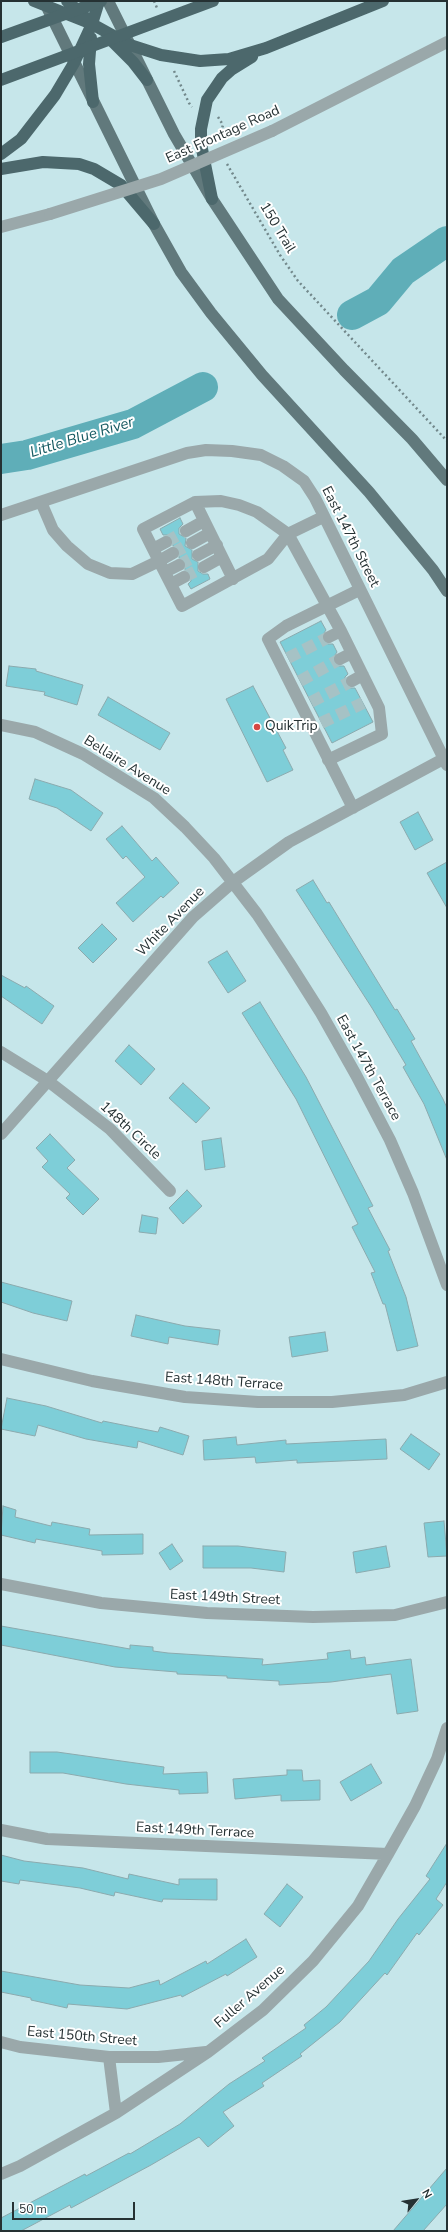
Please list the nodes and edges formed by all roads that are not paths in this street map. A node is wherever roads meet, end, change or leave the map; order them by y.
1 (34, 1) edge
2 (67, 1) edge
3 (88, 1) edge
4 (100, 1) edge
5 (108, 1) edge
6 (213, 1) edge
7 (383, 1) edge
8 (45, 4) edge
9 (92, 24) junction
10 (1, 37) edge
11 (447, 42) edge
12 (130, 45) junction
13 (266, 48) junction
14 (74, 64) junction
15 (1, 80) edge
16 (147, 80) junction
17 (93, 102) junction
18 (1, 154) edge
19 (1, 168) edge
20 (212, 199) junction
21 (154, 224) junction
22 (1, 227) edge
23 (447, 480) edge
24 (41, 502) junction
25 (195, 502) junction
26 (1, 515) edge
27 (323, 517) junction
28 (204, 521) junction
29 (186, 531) tunnel mouth
30 (210, 533) junction
31 (288, 534) junction
32 (166, 542) tunnel mouth
33 (192, 543) tunnel mouth
34 (217, 545) junction
35 (153, 549) junction
36 (172, 553) tunnel mouth
37 (198, 555) tunnel mouth
38 (222, 557) junction
39 (159, 560) junction
40 (178, 565) tunnel mouth
41 (204, 567) tunnel mouth
42 (165, 572) junction
43 (184, 577) tunnel mouth
44 (234, 579) junction
45 (171, 584) junction
46 (360, 590) junction
47 (447, 591) edge
48 (326, 606) junction
49 (341, 631) junction
50 (329, 637) tunnel mouth
51 (352, 653) junction
52 (340, 659) tunnel mouth
53 (363, 675) junction
54 (352, 681) tunnel mouth
55 (1, 725) edge
56 (328, 760) junction
57 (446, 760) edge
58 (353, 808) junction
59 (232, 882) junction
60 (1, 1052) edge
61 (48, 1081) junction
62 (1, 1134) edge
63 (170, 1191) dead end
64 (447, 1285) edge
65 (1, 1359) edge
66 (447, 1382) edge
67 (1, 1584) edge
68 (447, 1602) edge
69 (447, 1728) edge
70 (447, 1745) edge
71 (437, 1759) junction
72 (1, 1830) edge
73 (388, 1854) junction
74 (1, 2042) edge
75 (208, 2052) junction
76 (109, 2057) junction
77 (116, 2113) junction
78 (1, 2174) edge

1 - 8 highway
2 - 9 highway
3 - 9 highway
4 - 9 highway
4 - 10 highway, bridge
5 - 12 main road
6 - 15 highway, bridge
7 - 13 highway
8 - 9 highway
8 - 14 main road
9 - 12 highway
9 - 14 highway
9 - 16 highway
9 - 17 highway
11 - 22 street, East Frontage Road, bridge
12 - 13 highway
12 - 16 main road
13 - 20 highway
14 - 17 main road
14 - 18 highway
16 - 20 main road
17 - 21 main road
19 - 21 highway
20 - 23 main road
21 - 47 main road
24 - 26 street, East 147th Street
24 - 27 street, East 147th Street
24 - 39 street
25 - 28 street
25 - 31 street
25 - 35 street
27 - 31 street
27 - 46 street, East 147th Street
28 - 29 street
28 - 30 street
30 - 33 street
30 - 34 street
31 - 44 street
31 - 48 street
32 - 35 street
34 - 37 street
34 - 38 street
35 - 39 street
36 - 39 street
38 - 41 street
38 - 44 street
39 - 42 street
40 - 42 street
42 - 45 street
43 - 45 street
44 - 45 street
46 - 48 street
46 - 57 street, East 147th Street
48 - 49 street
48 - 56 street
49 - 50 street
49 - 51 street
51 - 52 street
51 - 53 street
53 - 54 street
53 - 56 street
55 - 59 street, Bellaire Avenue
56 - 58 street
57 - 58 street, White Avenue
58 - 59 street, White Avenue
59 - 61 street, White Avenue
59 - 64 street, East 147th Terrace
60 - 61 street, 148th Circle
61 - 62 street, White Avenue
61 - 63 street, 148th Circle
65 - 66 street, East 148th Terrace
67 - 68 street, East 149th Street
69 - 71 street, Fuller Avenue
70 - 71 street, Fuller Avenue
71 - 73 street, Fuller Avenue
72 - 73 street, East 149th Terrace
73 - 75 street, Fuller Avenue
74 - 76 street, East 150th Street
75 - 76 street, East 150th Street
75 - 77 street, Fuller Avenue
76 - 77 street
77 - 78 street, Fuller Avenue

